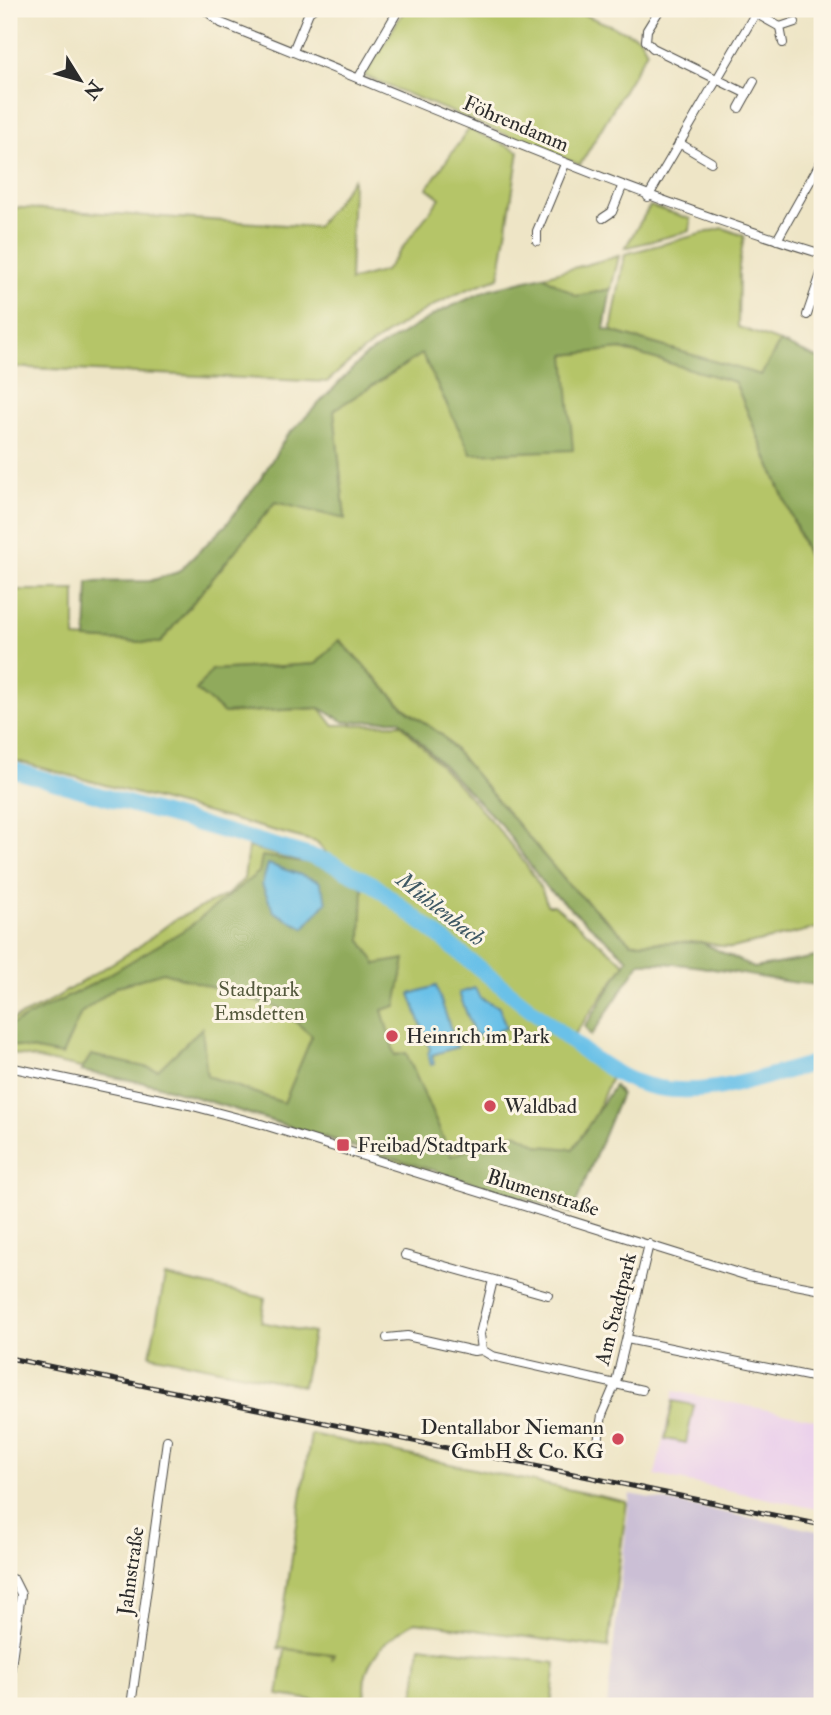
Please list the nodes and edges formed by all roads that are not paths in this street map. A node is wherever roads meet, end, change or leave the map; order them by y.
1 (204, 9) edge
2 (313, 9) edge
3 (399, 9) edge
4 (660, 9) edge
5 (756, 11) edge
6 (795, 22) dead end
7 (780, 27) junction
8 (783, 43) dead end
9 (293, 51) junction
10 (359, 77) junction
11 (717, 77) junction
12 (754, 81) dead end
13 (747, 94) junction
14 (739, 108) dead end
15 (679, 143) junction
16 (822, 160) edge
17 (711, 162) dead end
18 (565, 164) junction
19 (622, 187) junction
20 (648, 197) junction
21 (603, 218) dead end
22 (777, 240) junction
23 (537, 242) dead end
24 (822, 254) edge
25 (822, 271) edge
26 (807, 315) dead end
27 (9, 1066) edge
28 (649, 1244) junction
29 (405, 1255) dead end
30 (493, 1280) junction
31 (822, 1290) edge
32 (548, 1295) dead end
33 (387, 1338) dead end
34 (626, 1339) junction
35 (482, 1350) junction
36 (822, 1379) edge
37 (616, 1382) junction
38 (642, 1390) dead end
39 (167, 1440) dead end
40 (597, 1449) dead end
41 (9, 1578) edge
42 (9, 1681) edge
43 (131, 1706) edge

1 - 9 street, Föhrendamm
2 - 9 street
3 - 10 street
4 - 11 street
5 - 7 street
5 - 11 street
6 - 7 street
7 - 8 street
9 - 10 street, Föhrendamm
10 - 18 street, Föhrendamm
11 - 13 street
11 - 15 street
12 - 13 street
13 - 14 street
15 - 17 street
15 - 20 street
16 - 22 street
18 - 19 street, Föhrendamm
18 - 23 street
19 - 20 street, Föhrendamm
19 - 21 street
20 - 22 street, Föhrendamm
22 - 24 street, Föhrendamm
25 - 26 street
27 - 28 street, Blumenstraße
28 - 31 street, Blumenstraße
28 - 34 street, Am Stadtpark
29 - 30 street
30 - 32 street
30 - 35 street
33 - 35 street, Am Stadtpark
34 - 36 street
34 - 37 street, Am Stadtpark
35 - 37 street, Am Stadtpark
37 - 38 street, Am Stadtpark
37 - 40 street, Am Stadtpark
39 - 43 street, Jahnstraße
41 - 42 street

